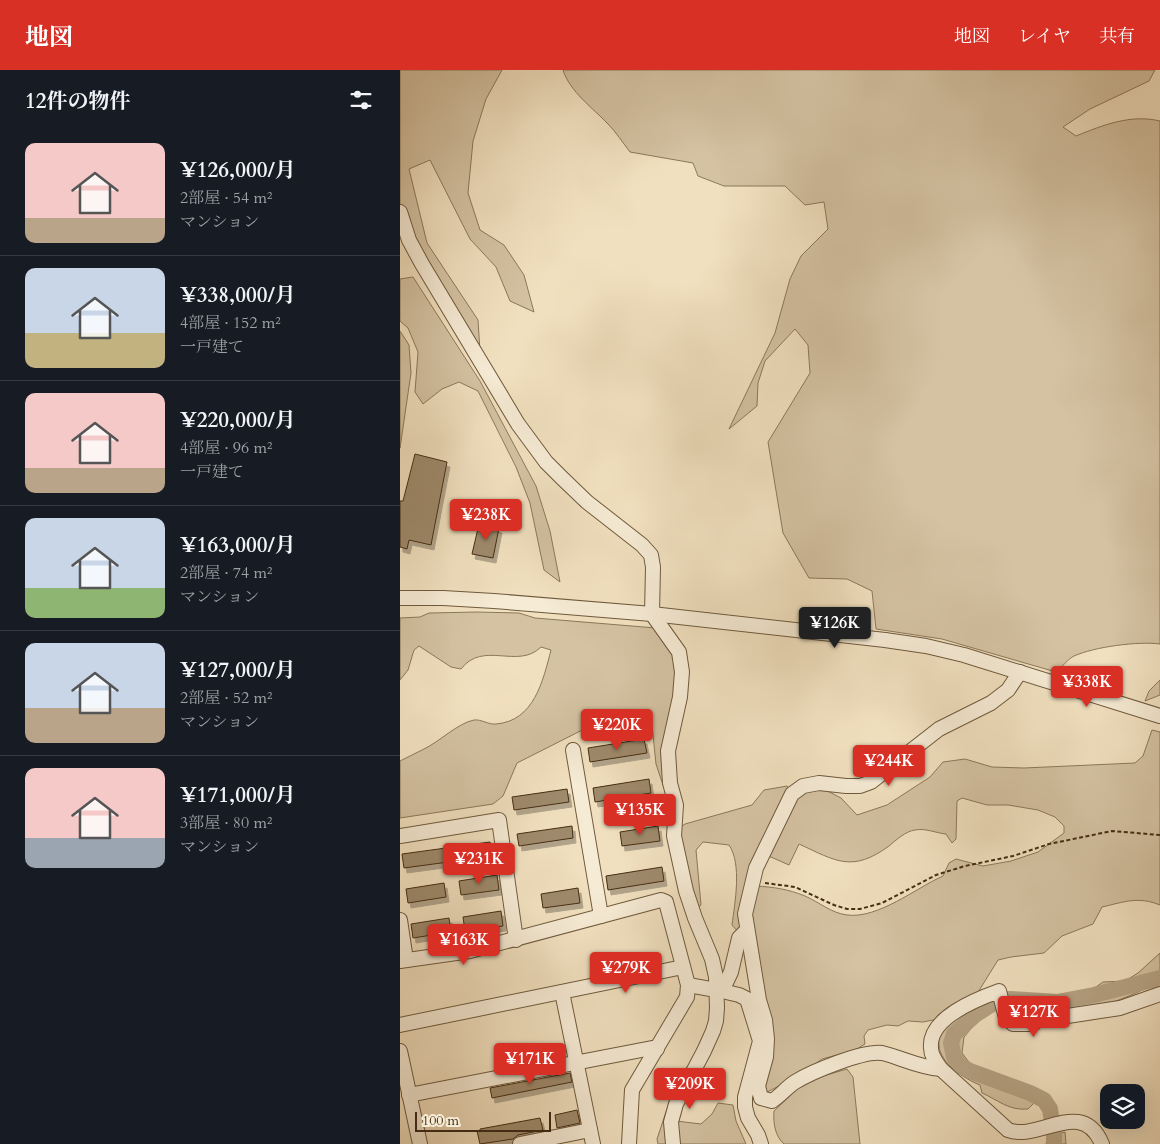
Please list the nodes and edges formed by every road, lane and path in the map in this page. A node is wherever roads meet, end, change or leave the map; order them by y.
1 (400, 212) edge
2 (400, 598) edge
3 (652, 614) junction
4 (1020, 672) junction
5 (1160, 716) edge
6 (573, 750) dead end
7 (1160, 835) edge
8 (400, 836) edge
9 (752, 882) junction
10 (601, 916) junction
11 (400, 920) edge
12 (747, 930) junction
13 (516, 940) junction
14 (403, 960) edge
15 (684, 968) junction
16 (688, 985) junction
17 (719, 990) junction
18 (562, 992) junction
19 (1160, 994) edge
20 (400, 1025) edge
21 (657, 1049) junction
22 (400, 1051) edge
23 (576, 1063) junction
24 (941, 1069) junction
25 (409, 1095) junction
26 (590, 1130) junction
27 (420, 1144) edge
28 (520, 1144) edge
29 (593, 1144) edge
30 (630, 1144) edge
31 (674, 1144) edge
32 (761, 1144) edge
33 (1102, 1144) edge

1 - 3 street
2 - 3 street
3 - 4 street
3 - 17 street
4 - 5 street
4 - 9 street
6 - 10 street
7 - 9 path
8 - 13 street
9 - 12 street
10 - 13 street
10 - 15 street
11 - 14 street
12 - 17 street
12 - 24 street
13 - 14 street
15 - 16 street
15 - 18 street
16 - 17 street
16 - 21 street
17 - 31 street
17 - 32 street
18 - 20 street
18 - 23 street
19 - 24 street
21 - 23 street
21 - 30 street
22 - 25 street
23 - 25 street
23 - 26 street
24 - 33 street
25 - 27 street
26 - 28 street
26 - 29 street

